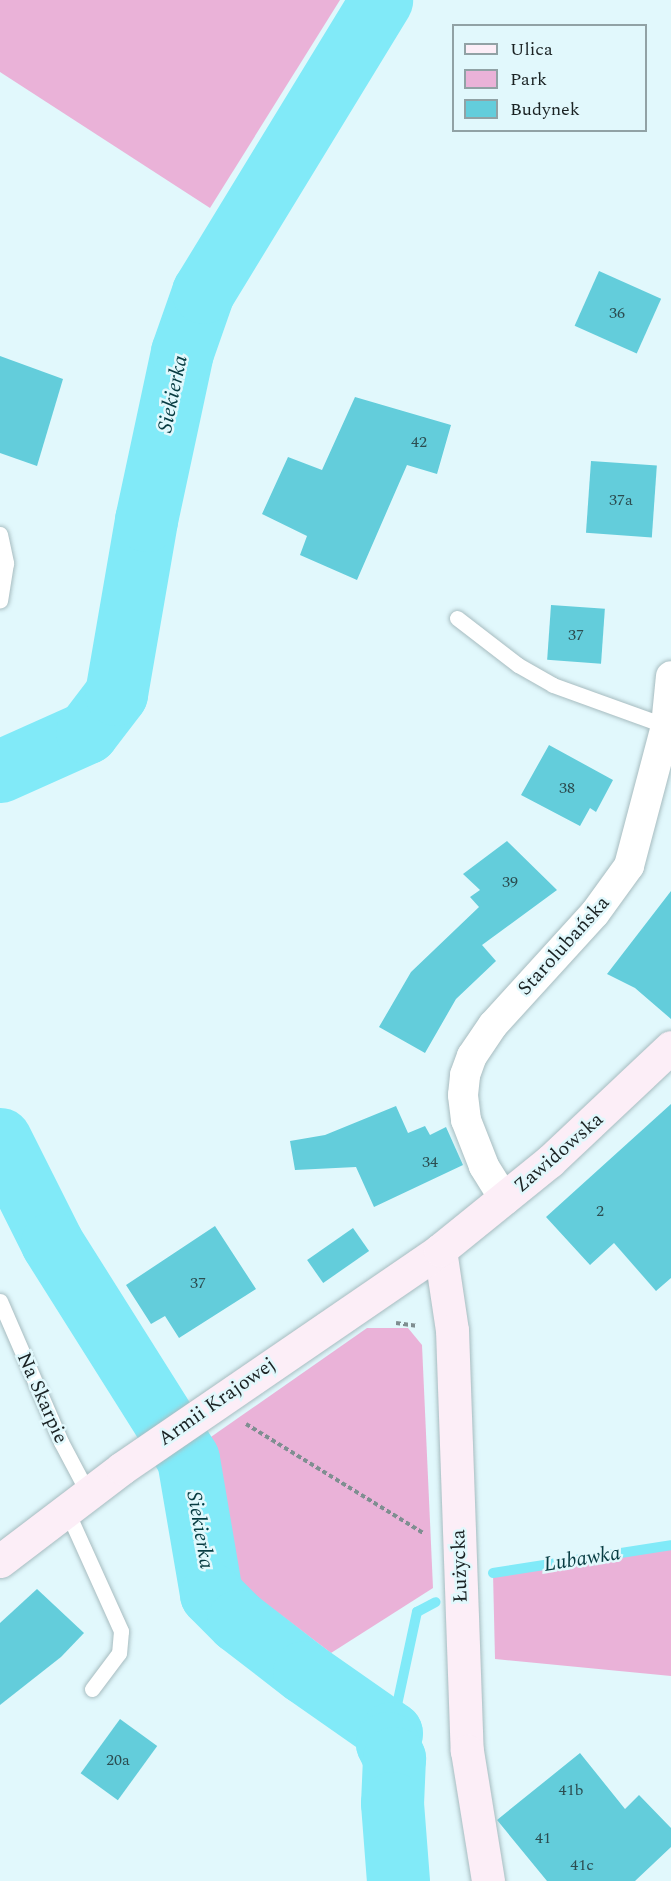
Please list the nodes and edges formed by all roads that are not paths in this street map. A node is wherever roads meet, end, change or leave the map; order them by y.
1 (0, 534) edge
2 (0, 601) edge
3 (457, 618) dead end
4 (671, 676) edge
5 (666, 726) junction
6 (671, 1047) edge
7 (505, 1200) junction
8 (440, 1250) junction
9 (0, 1301) edge
10 (77, 1501) junction
11 (0, 1561) edge
12 (92, 1689) dead end
13 (488, 1881) edge

1 - 2 lane
3 - 5 lane
4 - 5 street, Starolubańska
5 - 7 street, Starolubańska
6 - 7 main road, Zawidowska
7 - 8 main road, Zawidowska
8 - 10 main road, Armii Krajowej
8 - 13 main road, Łużycka
9 - 10 lane, Na Skarpie
10 - 11 main road, Armii Krajowej
10 - 12 lane, Na Skarpie

